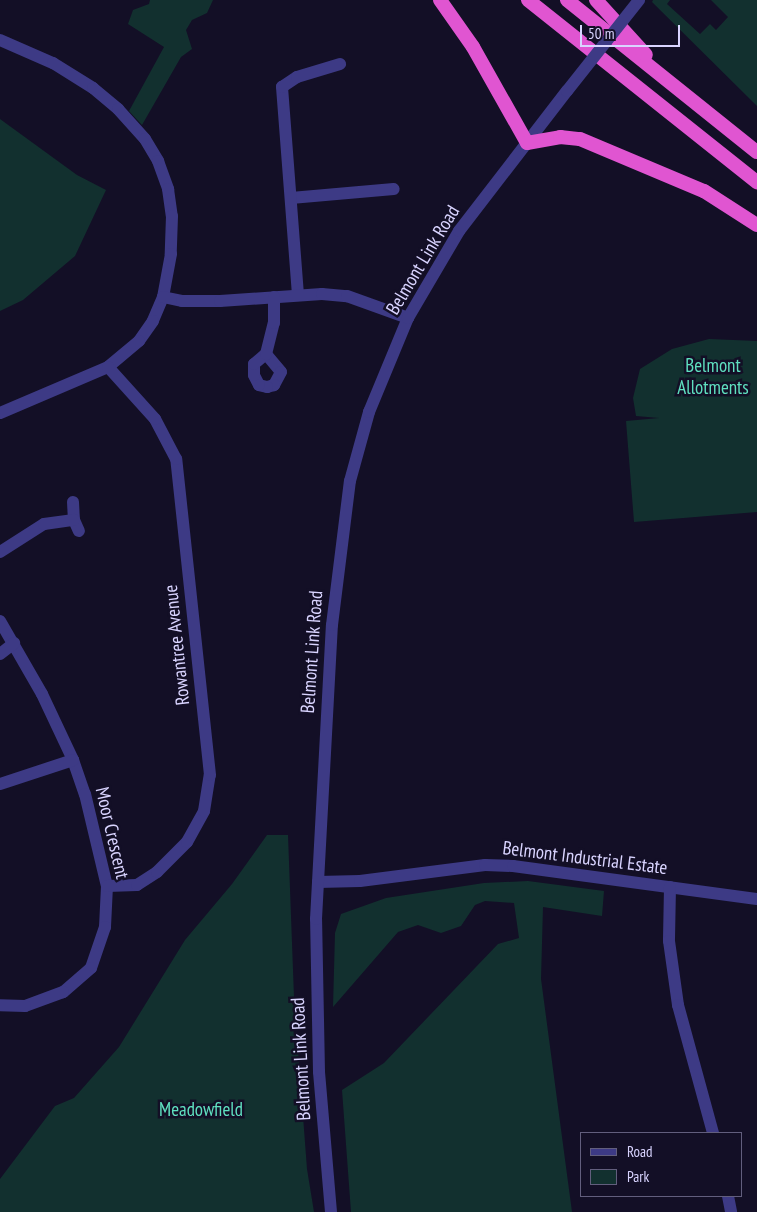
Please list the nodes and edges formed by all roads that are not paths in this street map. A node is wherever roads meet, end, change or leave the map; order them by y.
1 (440, 0) edge
2 (528, 0) edge
3 (567, 0) edge
4 (596, 0) edge
5 (639, 0) edge
6 (0, 40) edge
7 (340, 64) dead end
8 (673, 84) junction
9 (527, 143) junction
10 (757, 152) edge
11 (757, 182) edge
12 (394, 188) dead end
13 (291, 198) junction
14 (757, 225) edge
15 (298, 295) junction
16 (163, 297) junction
17 (274, 297) junction
18 (408, 318) junction
19 (266, 354) dead end
20 (108, 367) junction
21 (0, 413) edge
22 (73, 502) dead end
23 (0, 552) edge
24 (0, 621) edge
25 (14, 643) junction
26 (0, 654) edge
27 (73, 760) junction
28 (0, 784) edge
29 (318, 882) junction
30 (108, 886) junction
31 (670, 887) junction
32 (757, 899) edge
33 (0, 1005) edge
34 (713, 1132) edge
35 (728, 1197) edge
36 (331, 1212) edge
37 (732, 1212) edge

1 - 9 highway
2 - 11 highway
3 - 8 highway
4 - 8 highway
5 - 9 street, Belmont Link Road, bridge
6 - 16 street
7 - 13 street
8 - 10 highway
9 - 14 highway
9 - 18 street, Belmont Link Road
12 - 13 street
13 - 15 street
15 - 17 street
15 - 18 street
16 - 17 street
16 - 20 street
17 - 19 street
18 - 29 street, Belmont Link Road
20 - 21 street
20 - 30 street, Rowantree Avenue
22 - 23 street
24 - 25 street, Moor Crescent
25 - 26 street
25 - 27 street, Moor Crescent
27 - 28 street
27 - 30 street, Moor Crescent
29 - 31 street, Belmont Industrial Estate
29 - 36 street, Belmont Link Road
30 - 33 street, Moor Crescent
31 - 32 street, Belmont Industrial Estate
31 - 34 street
35 - 37 street

